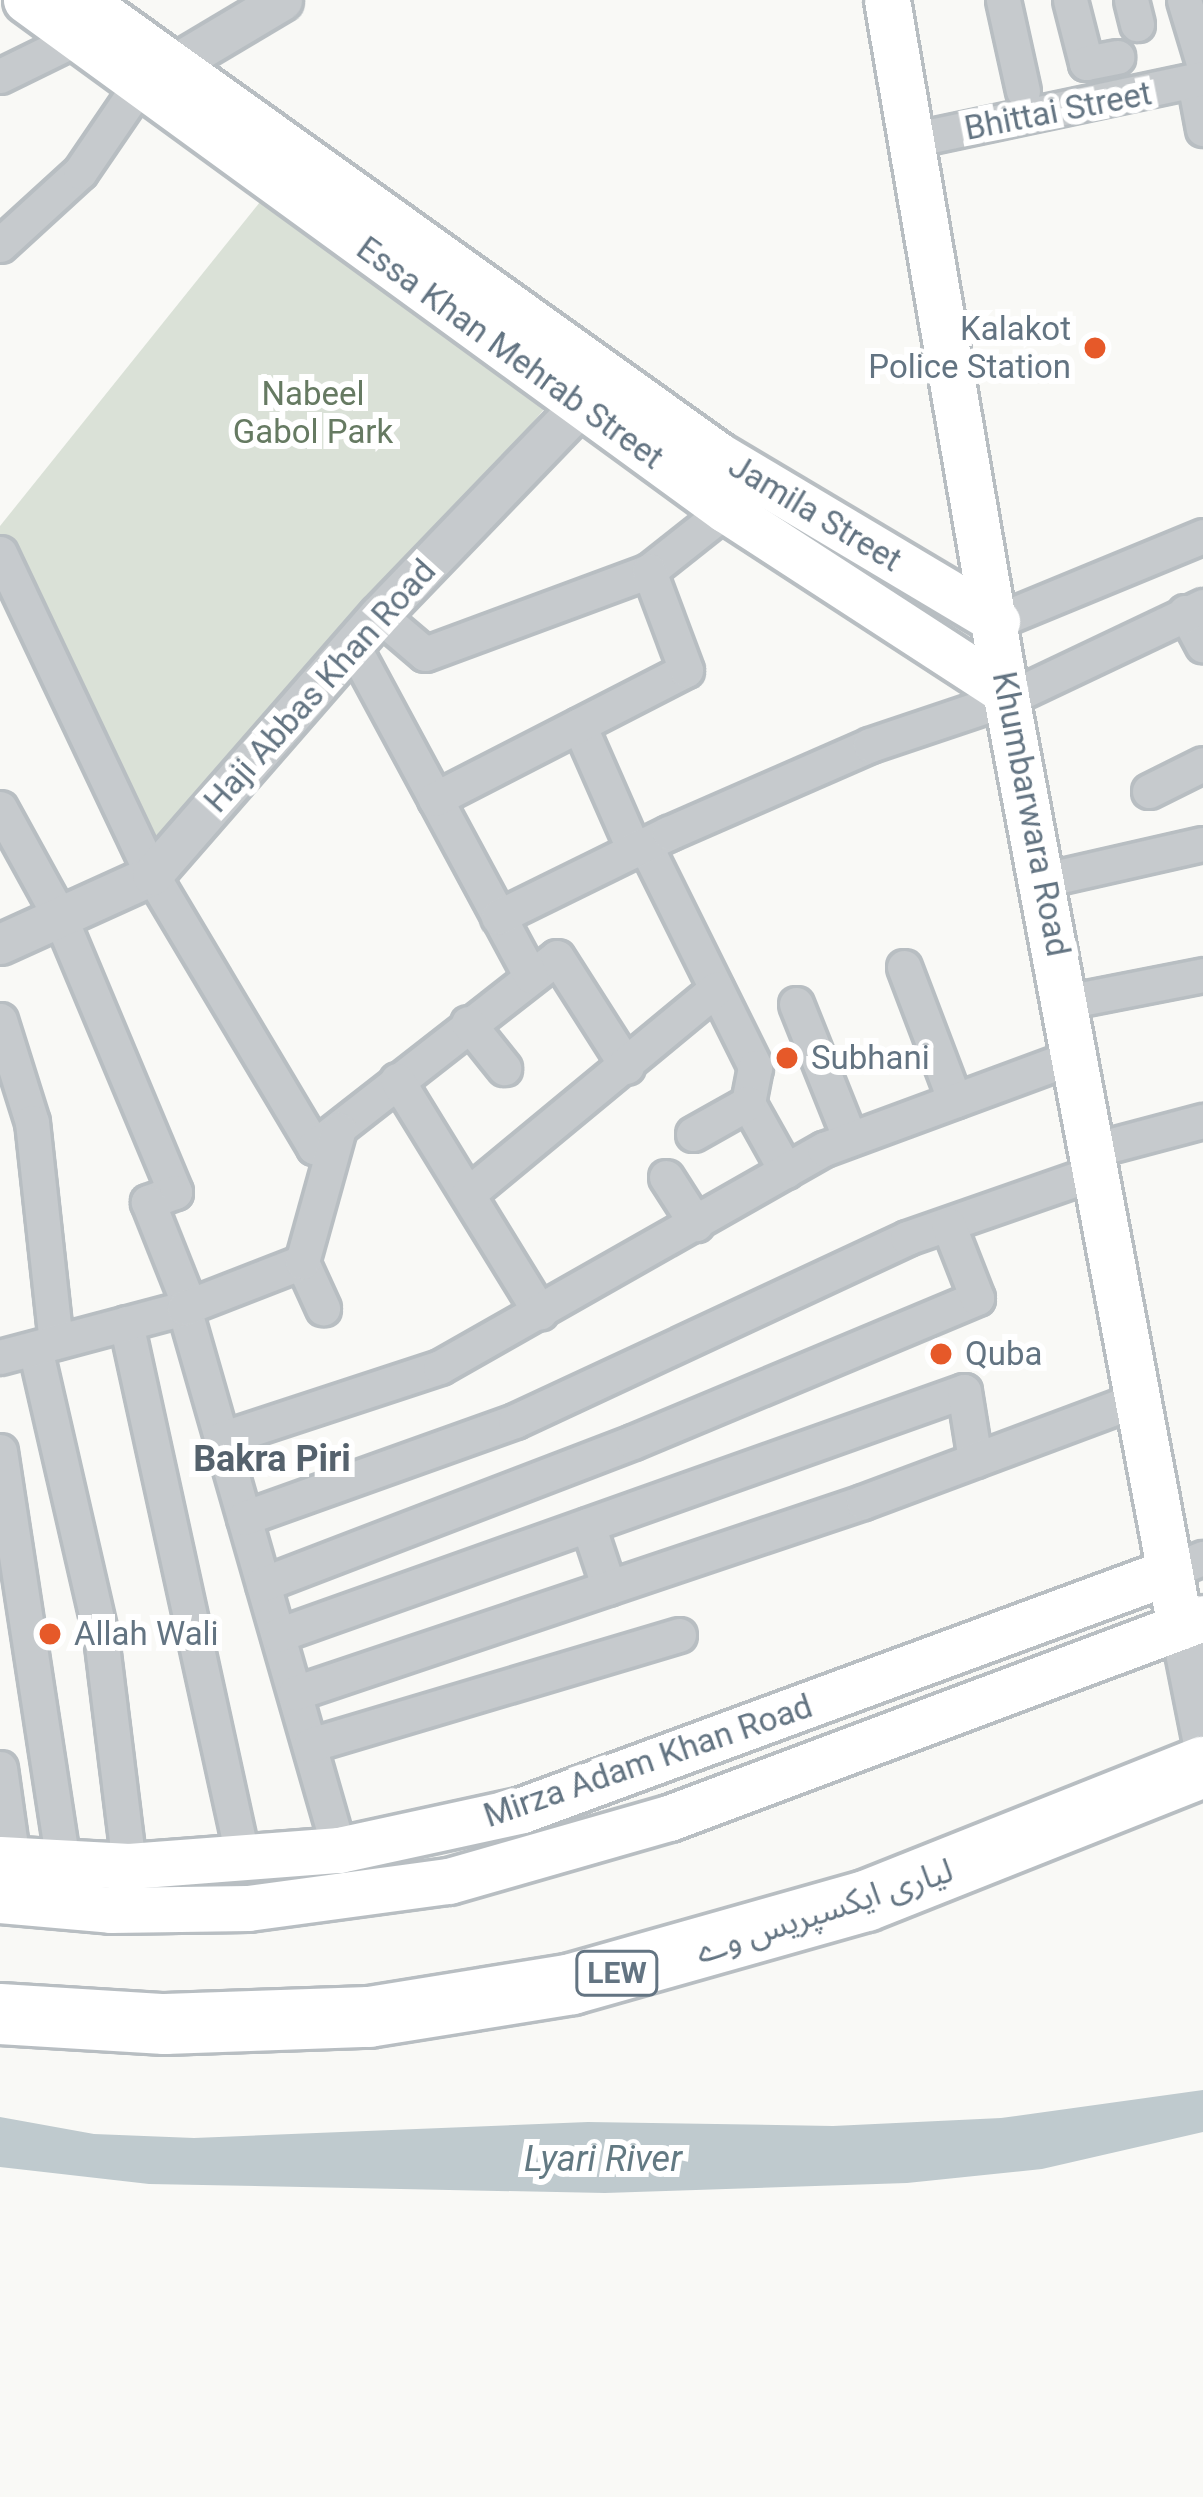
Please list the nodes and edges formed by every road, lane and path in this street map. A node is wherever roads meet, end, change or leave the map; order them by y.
1 (26, 0) edge
2 (282, 0) edge
3 (887, 0) edge
4 (1003, 0) edge
5 (1070, 0) edge
6 (1184, 0) edge
7 (89, 20) edge
8 (1117, 57) dead end
9 (1200, 74) edge
10 (0, 76) edge
11 (153, 76) junction
12 (1023, 91) dead end
13 (1203, 129) edge
14 (912, 140) junction
15 (0, 244) edge
16 (594, 391) junction
17 (726, 510) junction
18 (1203, 536) edge
19 (2, 565) edge
20 (649, 571) junction
21 (1194, 609) edge
22 (379, 615) junction
23 (997, 621) junction
24 (353, 646) junction
25 (1203, 646) edge
26 (1006, 695) junction
27 (579, 725) junction
28 (1203, 764) edge
29 (1149, 791) dead end
30 (435, 799) junction
31 (0, 808) edge
32 (1203, 844) edge
33 (640, 847) junction
34 (152, 875) junction
35 (1044, 880) junction
36 (60, 917) junction
37 (498, 917) junction
38 (0, 944) edge
39 (904, 967) dead end
40 (1203, 975) edge
41 (531, 976) junction
42 (716, 988) junction
43 (1066, 1001) junction
44 (796, 1004) dead end
45 (0, 1020) edge
46 (468, 1023) junction
47 (1076, 1056) junction
48 (627, 1067) junction
49 (504, 1068) dead end
50 (398, 1080) junction
51 (955, 1101) junction
52 (748, 1103) junction
53 (1203, 1121) edge
54 (339, 1129) junction
55 (693, 1135) dead end
56 (850, 1139) junction
57 (1095, 1161) junction
58 (786, 1172) junction
59 (666, 1177) dead end
60 (468, 1195) junction
61 (697, 1224) junction
62 (948, 1224) junction
63 (302, 1262) junction
64 (186, 1306) junction
65 (323, 1308) dead end
66 (540, 1312) junction
67 (126, 1323) junction
68 (46, 1345) junction
69 (0, 1357) edge
70 (1138, 1399) junction
71 (221, 1439) junction
72 (0, 1451) edge
73 (975, 1460) junction
74 (244, 1518) junction
75 (588, 1525) junction
76 (1186, 1565) edge
77 (263, 1584) junction
78 (609, 1588) junction
79 (1191, 1623) edge
80 (278, 1635) junction
81 (679, 1635) dead end
82 (296, 1693) junction
83 (1203, 1743) edge
84 (310, 1745) junction
85 (1203, 1767) edge
86 (0, 1768) edge
87 (339, 1850) junction
88 (243, 1859) junction
89 (63, 1865) junction
90 (129, 1866) junction
91 (4, 1873) edge
92 (0, 2014) edge

1 - 7 main road, Essa Khan Mehrab Street
2 - 11 street
3 - 14 main road, Khumbarwara Road
4 - 12 street
5 - 8 street
6 - 9 street
7 - 10 street
7 - 11 main road, Essa Khan Mehrab Street
9 - 13 street
9 - 14 street, Bhittai Street
11 - 15 street
11 - 16 main road, Essa Khan Mehrab Street
14 - 23 main road, Khumbarwara Road
16 - 17 main road, Essa Khan Mehrab Street
16 - 22 street, Haji Abbas Khan Road
16 - 23 main road, Jamila Street
17 - 20 street
17 - 26 main road, Essa Khan Mehrab Street
18 - 23 street
19 - 34 street
20 - 22 street
20 - 27 street
21 - 25 street
21 - 26 street
22 - 24 street, Haji Abbas Khan Road
23 - 26 main road, Khumbarwara Road
24 - 30 street
24 - 34 street, Haji Abbas Khan Road
26 - 33 street
26 - 35 main road, Khumbarwara Road
27 - 30 street
27 - 33 street
28 - 29 street
30 - 37 street
31 - 36 street
32 - 35 street
33 - 37 street
33 - 42 street
34 - 36 street, Haji Abbas Khan Road
34 - 54 street
35 - 43 main road, Khumbarwara Road
36 - 38 street, Haji Abbas Khan Road
36 - 64 street
37 - 41 street
39 - 51 street
40 - 43 street
41 - 46 street
41 - 48 street
42 - 48 street
42 - 52 street
43 - 47 main road, Khumbarwara Road
44 - 56 street
45 - 68 street
46 - 49 street
46 - 50 street
47 - 51 street
47 - 57 main road, Khumbarwara Road
48 - 60 street
50 - 54 street
50 - 60 street
51 - 56 street
52 - 55 street
52 - 58 street
53 - 57 street
54 - 63 street
56 - 58 street
57 - 62 street
57 - 70 main road, Khumbarwara Road
58 - 61 street
59 - 61 street
60 - 66 street
61 - 66 street
62 - 74 street
62 - 77 street
63 - 64 street
63 - 65 street
64 - 67 street
64 - 71 street
66 - 71 street
67 - 68 street
67 - 88 street
68 - 69 street
68 - 90 street
70 - 73 street
70 - 76 main road, Khumbarwara Road
71 - 74 street
72 - 89 street
73 - 75 street
73 - 78 street
74 - 77 street
75 - 78 street
75 - 80 street
76 - 79 main road, Khumbarwara Road
76 - 87 main road, Mirza Adam Khan Road
77 - 80 street
78 - 82 street
79 - 83 street
79 - 91 main road, Mirza Adam Khan Road
80 - 82 street
81 - 84 street
82 - 84 street
84 - 87 street
85 - 92 highway, لیاری ایکسپریس وے / LEW
86 - 91 street
87 - 88 main road, Mirza Adam Khan Road
88 - 90 main road, Mirza Adam Khan Road
89 - 90 main road, Mirza Adam Khan Road
89 - 91 main road, Mirza Adam Khan Road

